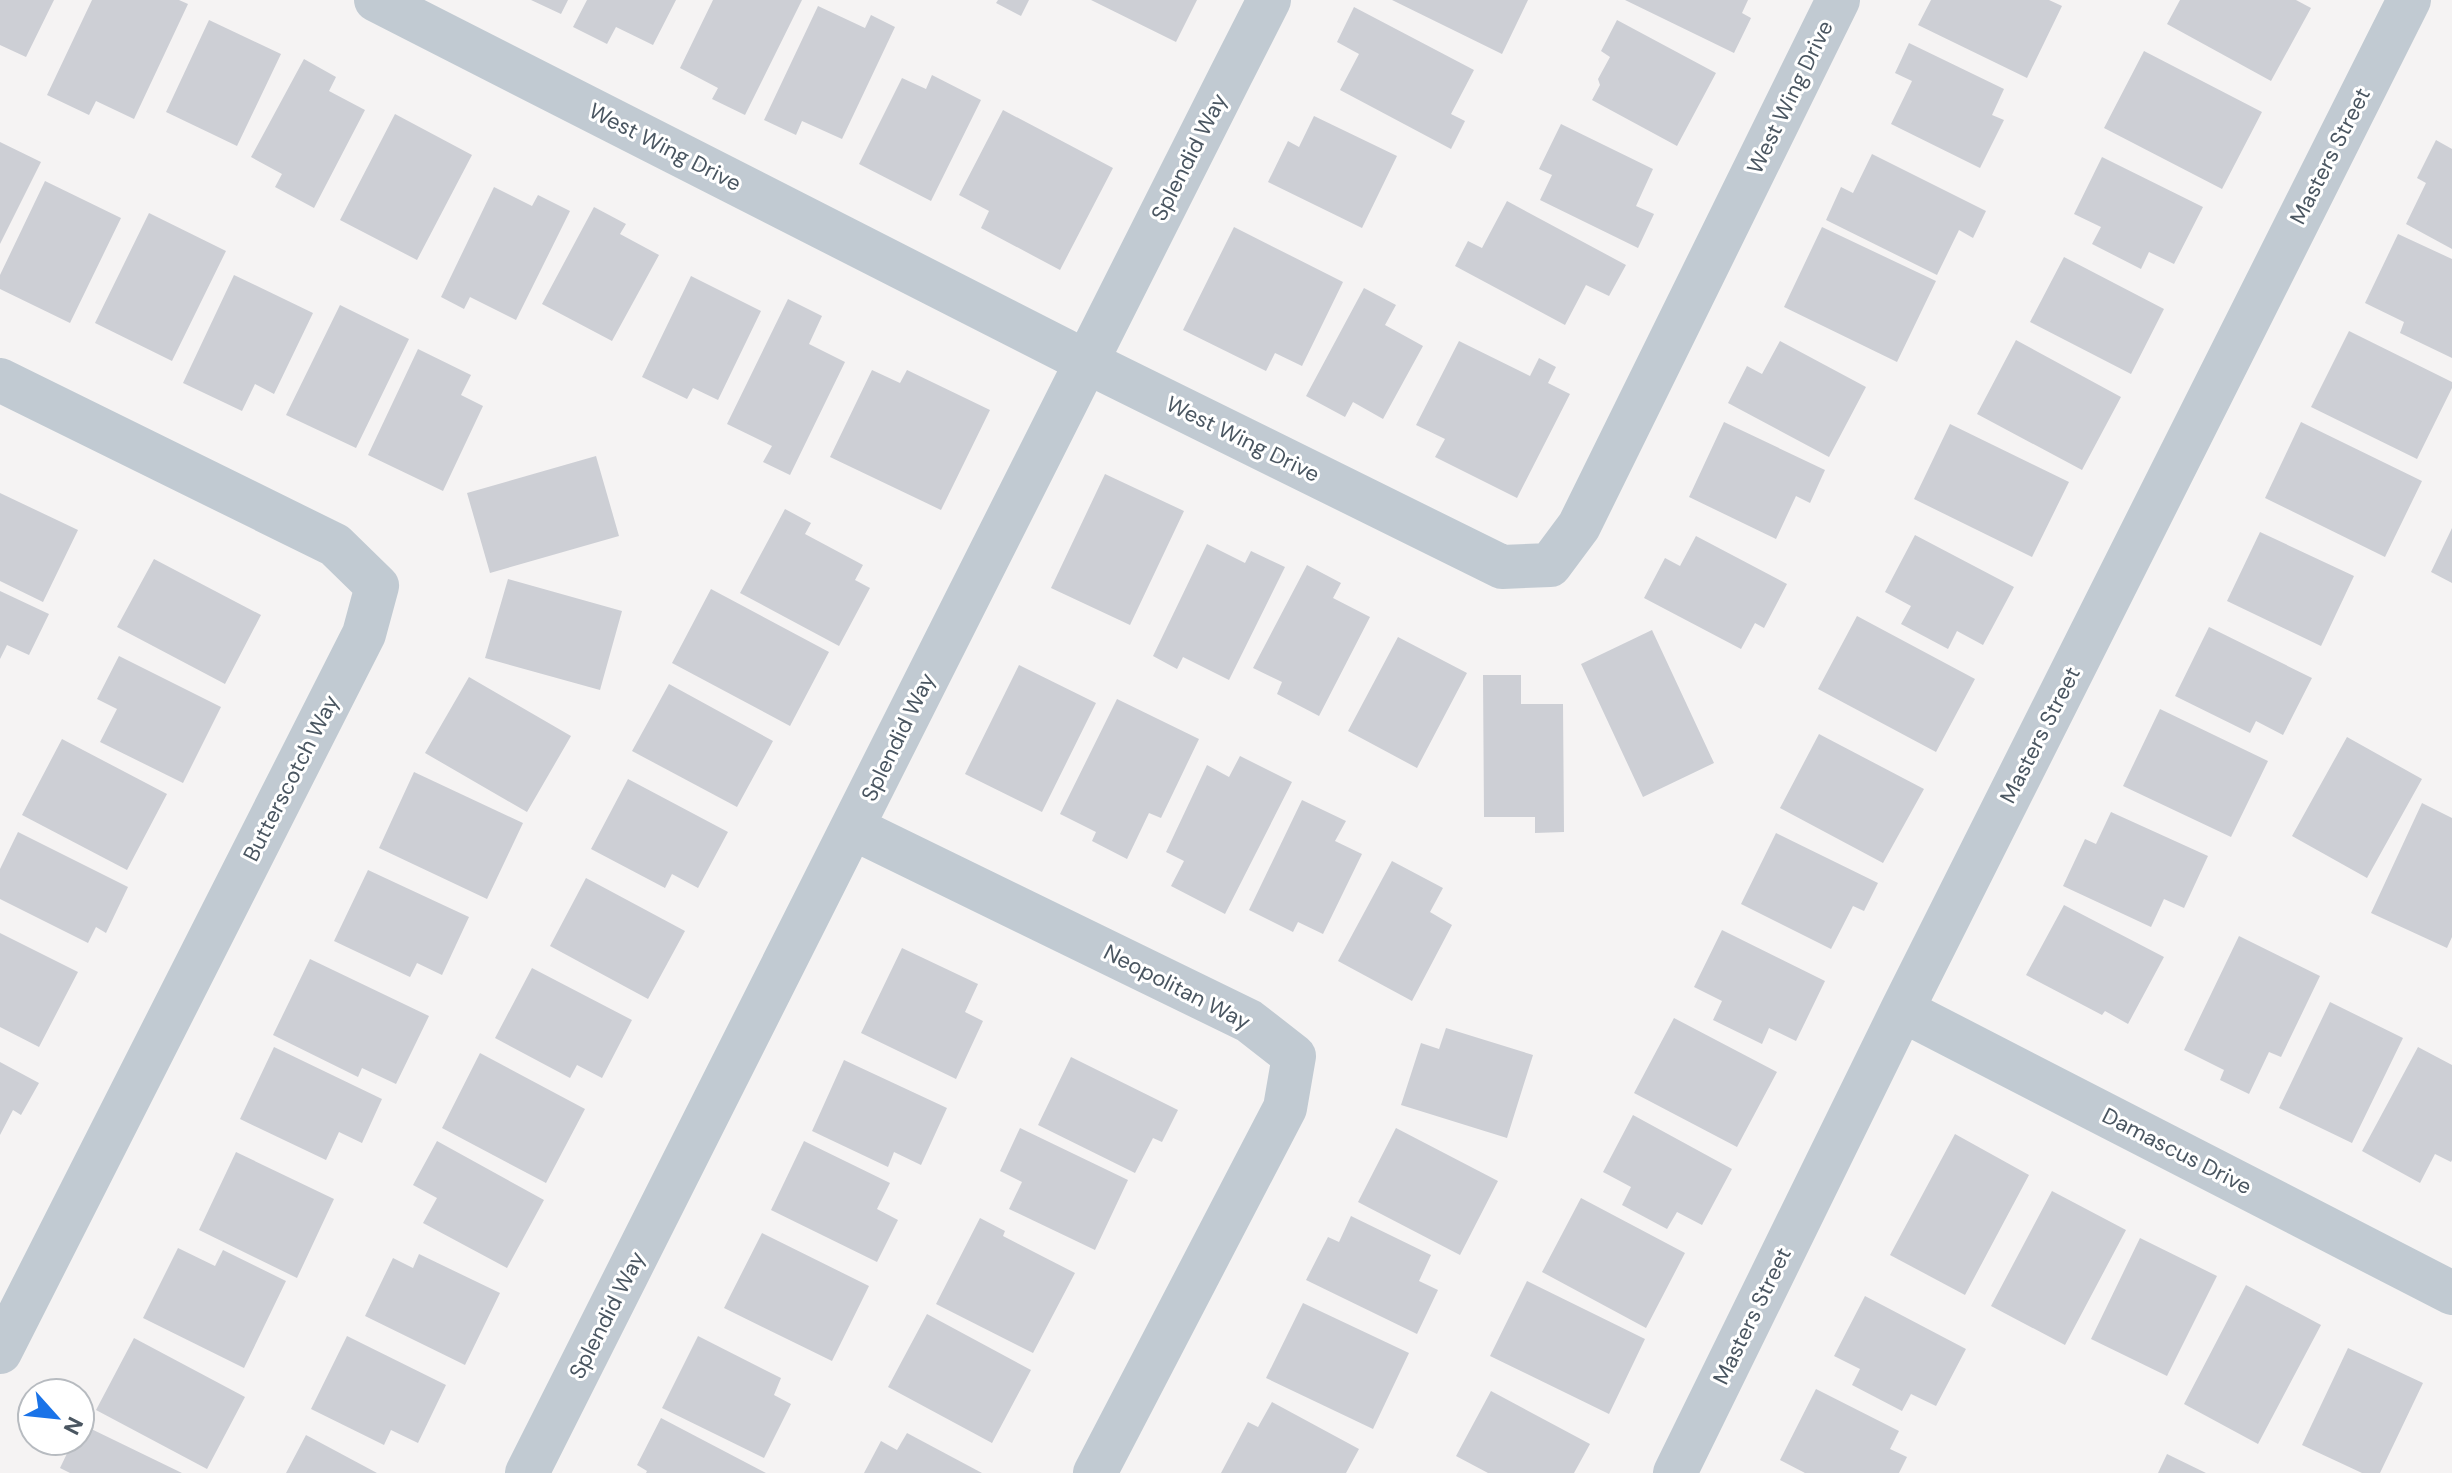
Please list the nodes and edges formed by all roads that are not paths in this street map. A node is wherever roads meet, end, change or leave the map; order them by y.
1 (376, 0) edge
2 (1269, 0) edge
3 (1838, 0) edge
4 (2409, 0) edge
5 (1085, 361) junction
6 (0, 380) edge
7 (853, 828) junction
8 (1902, 1010) junction
9 (2452, 1293) edge
10 (0, 1352) edge
11 (527, 1473) edge
12 (1095, 1473) edge
13 (1675, 1473) edge

1 - 5 street, West Wing Drive
2 - 5 street, Splendid Way
3 - 5 street, West Wing Drive
4 - 8 street, Masters Street
5 - 7 street, Splendid Way
6 - 10 street, Butterscotch Way
7 - 11 street, Splendid Way
7 - 12 street, Neopolitan Way
8 - 9 street, Damascus Drive
8 - 13 street, Masters Street

